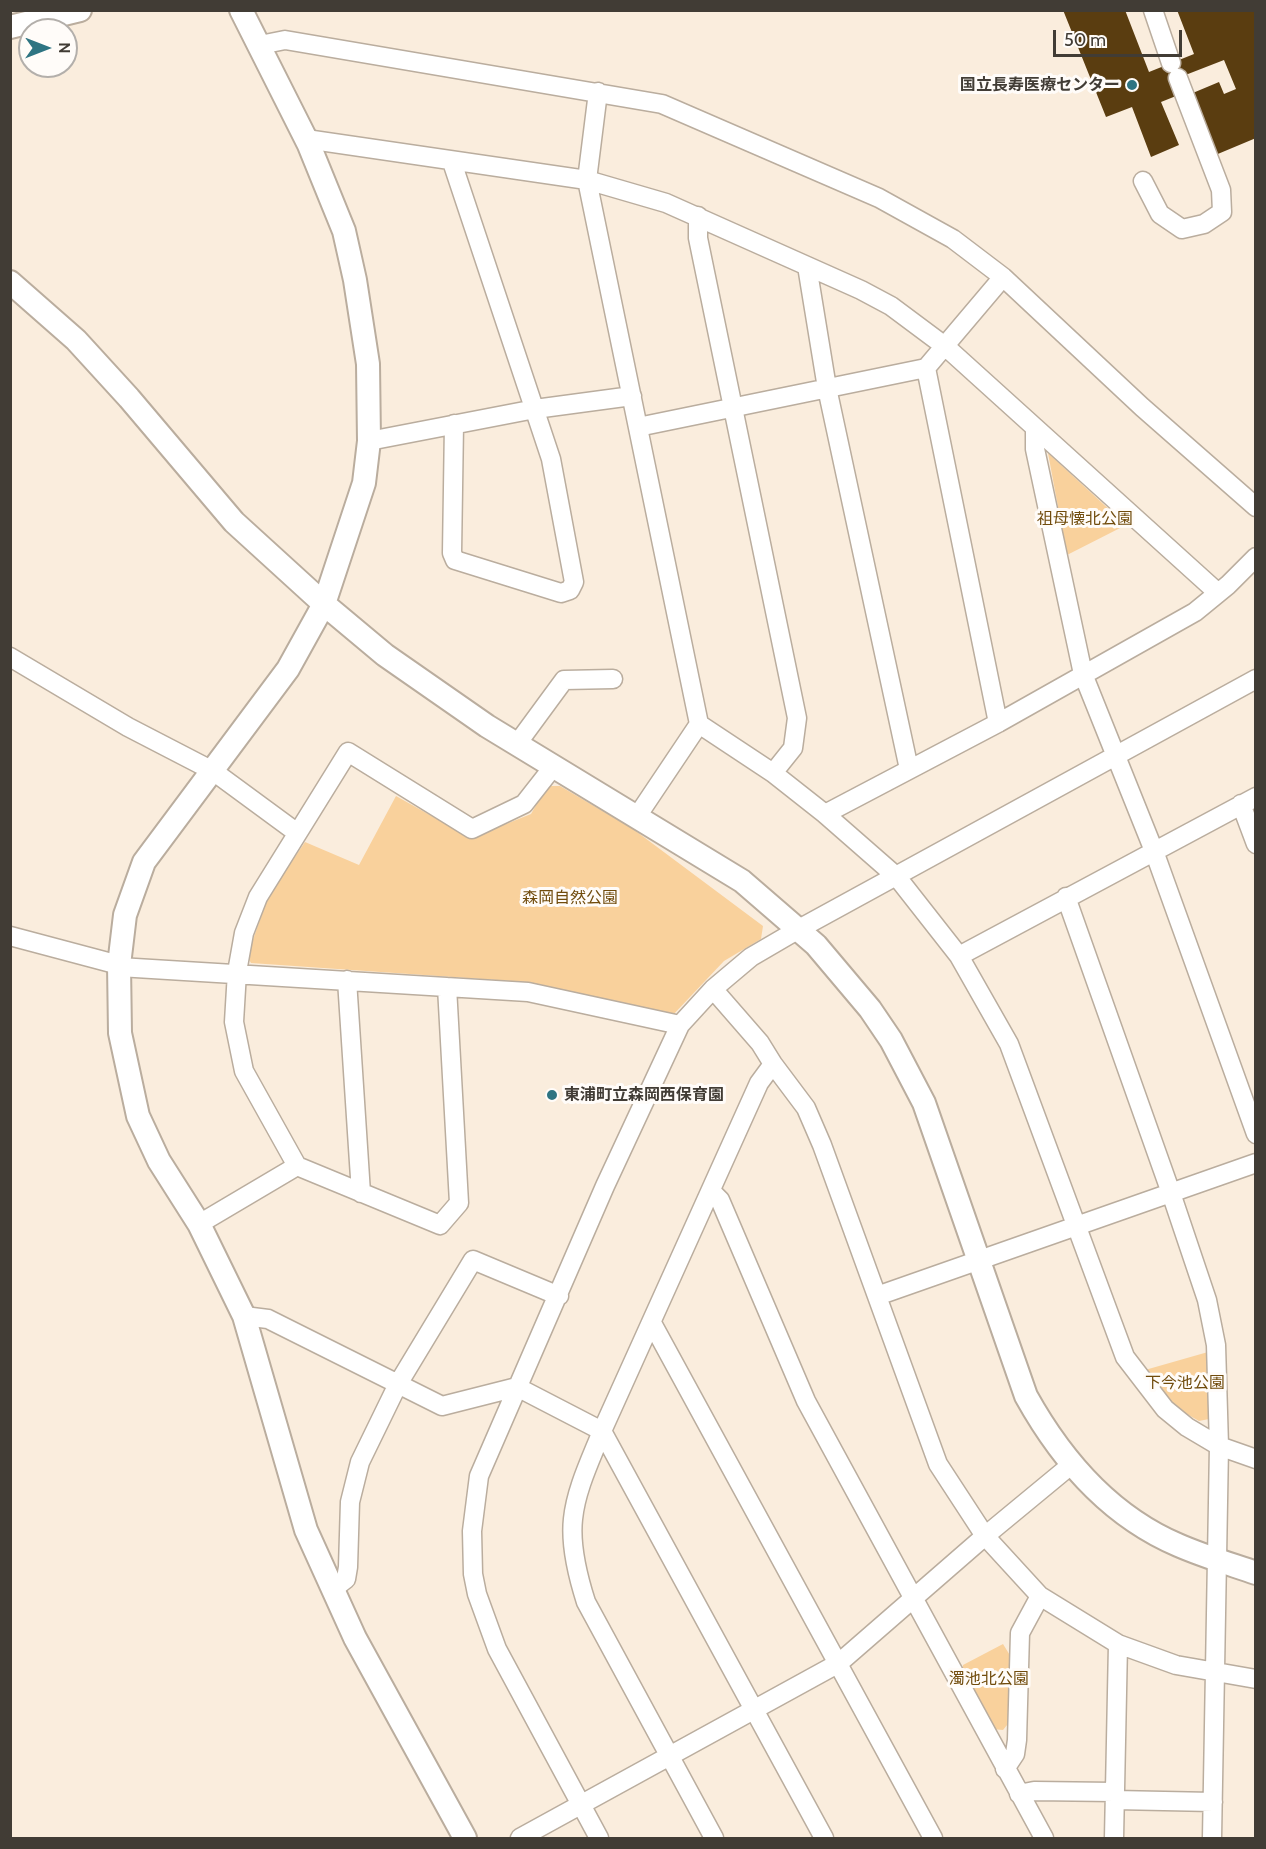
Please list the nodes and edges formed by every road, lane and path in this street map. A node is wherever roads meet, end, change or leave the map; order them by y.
1 (80, 10) edge
2 (241, 10) edge
3 (1153, 10) edge
4 (10, 27) edge
5 (260, 45) junction
6 (598, 92) junction
7 (306, 139) junction
8 (452, 162) junction
9 (587, 180) junction
10 (1143, 181) dead end
11 (698, 216) junction
12 (807, 266) junction
13 (1003, 277) junction
14 (10, 282) edge
15 (946, 347) junction
16 (926, 368) junction
17 (827, 388) junction
18 (632, 396) junction
19 (732, 408) junction
20 (535, 409) junction
21 (454, 424) junction
22 (638, 427) junction
23 (1035, 429) junction
24 (369, 441) junction
25 (1256, 507) edge
26 (1256, 557) edge
27 (1217, 592) junction
28 (324, 604) junction
29 (10, 657) edge
30 (1083, 674) junction
31 (613, 679) dead end
32 (1256, 679) edge
33 (699, 723) junction
34 (998, 723) junction
35 (517, 744) junction
36 (1117, 757) junction
37 (553, 767) junction
38 (909, 769) junction
39 (213, 771) junction
40 (773, 773) junction
41 (1248, 801) edge
42 (825, 813) junction
43 (636, 818) junction
44 (296, 832) junction
45 (1256, 844) edge
46 (1154, 850) junction
47 (897, 877) junction
48 (1066, 897) junction
49 (799, 929) junction
50 (10, 936) edge
51 (959, 956) junction
52 (119, 966) junction
53 (237, 972) junction
54 (347, 980) junction
55 (447, 987) junction
56 (713, 989) junction
57 (680, 1025) junction
58 (773, 1064) junction
59 (1256, 1134) edge
60 (1256, 1163) edge
61 (297, 1166) junction
62 (711, 1191) junction
63 (361, 1193) junction
64 (1172, 1193) junction
65 (200, 1224) junction
66 (1076, 1226) junction
67 (978, 1259) junction
68 (559, 1296) junction
69 (877, 1296) junction
70 (244, 1316) junction
71 (652, 1323) junction
72 (398, 1384) junction
73 (517, 1387) junction
74 (602, 1431) junction
75 (1219, 1446) junction
76 (1256, 1459) edge
77 (1071, 1465) junction
78 (985, 1536) junction
79 (1216, 1559) junction
80 (1256, 1573) edge
81 (333, 1589) junction
82 (1040, 1596) junction
83 (915, 1598) junction
84 (1118, 1644) junction
85 (839, 1663) junction
86 (1215, 1674) junction
87 (1256, 1679) edge
88 (755, 1710) junction
89 (669, 1756) junction
90 (1005, 1769) junction
91 (1019, 1794) junction
92 (1115, 1796) junction
93 (1213, 1802) junction
94 (582, 1806) junction
95 (465, 1839) edge
96 (520, 1839) edge
97 (599, 1839) edge
98 (714, 1839) edge
99 (824, 1839) edge
100 (933, 1839) edge
101 (1044, 1839) edge
102 (1114, 1839) edge
103 (1212, 1839) edge

1 - 4 street
2 - 5 street
3 - 10 street
5 - 6 street
5 - 7 street
6 - 9 street
6 - 13 street
7 - 8 street
7 - 24 street
8 - 9 street
8 - 20 street
9 - 11 street
9 - 18 street
11 - 12 street
11 - 19 street
12 - 15 street
12 - 17 street
13 - 15 street
13 - 25 street
14 - 28 street
15 - 16 street
15 - 23 street
16 - 17 street
16 - 34 street
17 - 19 street
17 - 38 street
18 - 20 street
18 - 22 street
19 - 22 street
19 - 40 street
20 - 21 street
20 - 21 street
21 - 24 street
22 - 33 street
23 - 27 street
23 - 30 street
24 - 28 street
26 - 27 street
27 - 30 street
28 - 35 street
28 - 39 street
29 - 39 street
30 - 34 street
30 - 36 street
31 - 35 street
32 - 36 street
33 - 40 street
33 - 43 street
34 - 38 street
35 - 37 street
36 - 46 street
36 - 47 street
37 - 43 street
37 - 44 street
38 - 42 street
39 - 44 street
39 - 52 street
40 - 42 street
41 - 45 street
41 - 46 street
42 - 47 street
43 - 49 street
44 - 53 street
46 - 48 street
46 - 59 street
47 - 49 street
47 - 51 street
48 - 51 street
48 - 64 street
49 - 56 street
49 - 67 street
50 - 52 street
51 - 66 street
52 - 53 street
52 - 65 street
53 - 54 street
53 - 61 street
54 - 55 street
54 - 63 street
55 - 57 street
55 - 63 street
56 - 57 street
56 - 58 street
57 - 68 street
58 - 62 street
58 - 69 street
60 - 64 street
61 - 63 street
61 - 65 street
62 - 71 street
62 - 83 street
64 - 66 street
64 - 75 street
65 - 70 street
66 - 67 street
66 - 75 street
67 - 69 street
67 - 77 street
68 - 72 street
68 - 73 street
69 - 78 street
70 - 72 street
70 - 81 street
71 - 74 street
71 - 85 street
72 - 73 street
72 - 81 street
73 - 74 street
73 - 94 street
74 - 88 street
74 - 89 street
75 - 76 street
75 - 79 street
77 - 78 street
77 - 79 street
78 - 82 street
78 - 83 street
79 - 80 street
79 - 86 street
81 - 95 street
82 - 84 street
82 - 90 street
83 - 85 street
83 - 90 street
84 - 86 street
84 - 92 street
85 - 88 street
85 - 100 street
86 - 87 street
86 - 93 street
88 - 89 street
88 - 99 street
89 - 94 street
89 - 98 street
90 - 91 street
91 - 92 street
91 - 101 street
92 - 93 street
92 - 102 street
93 - 103 street
94 - 96 street
94 - 97 street

